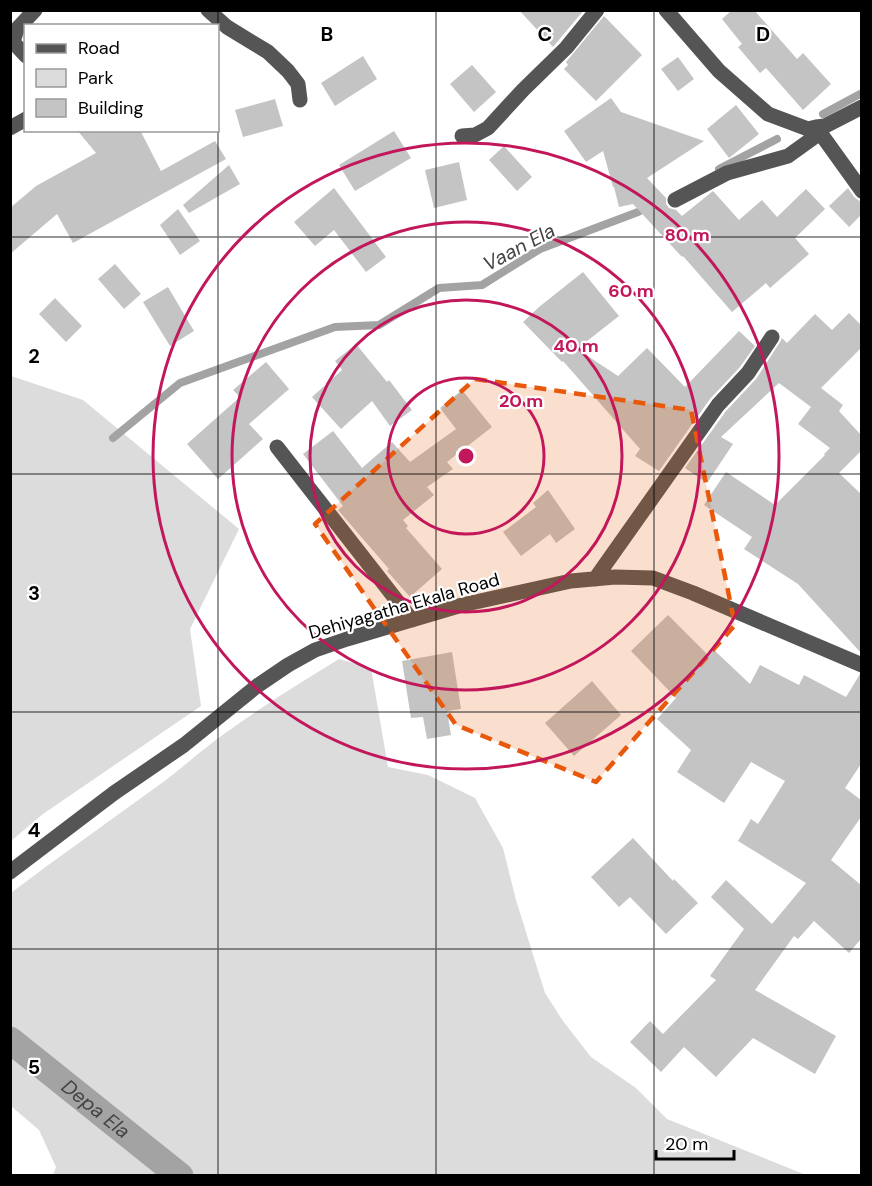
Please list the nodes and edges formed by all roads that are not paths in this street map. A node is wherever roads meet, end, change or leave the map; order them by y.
1 (35, 10) edge
2 (208, 10) edge
3 (597, 10) edge
4 (666, 10) edge
5 (24, 54) edge
6 (300, 100) dead end
7 (861, 107) edge
8 (24, 120) edge
9 (10, 128) edge
10 (818, 130) junction
11 (462, 136) dead end
12 (861, 191) edge
13 (675, 201) dead end
14 (772, 337) dead end
15 (277, 447) dead end
16 (594, 579) junction
17 (412, 620) junction
18 (861, 665) edge
19 (10, 872) edge

1 - 5 street
2 - 6 street
3 - 11 street
4 - 10 street
7 - 10 street
8 - 9 street
10 - 12 street
10 - 13 street
14 - 16 street
15 - 17 street
16 - 17 street, Dehiyagatha Ekala Road
16 - 18 street, Dehiyagatha Ekala Road
17 - 19 street, Dehiyagatha Ekala Road

